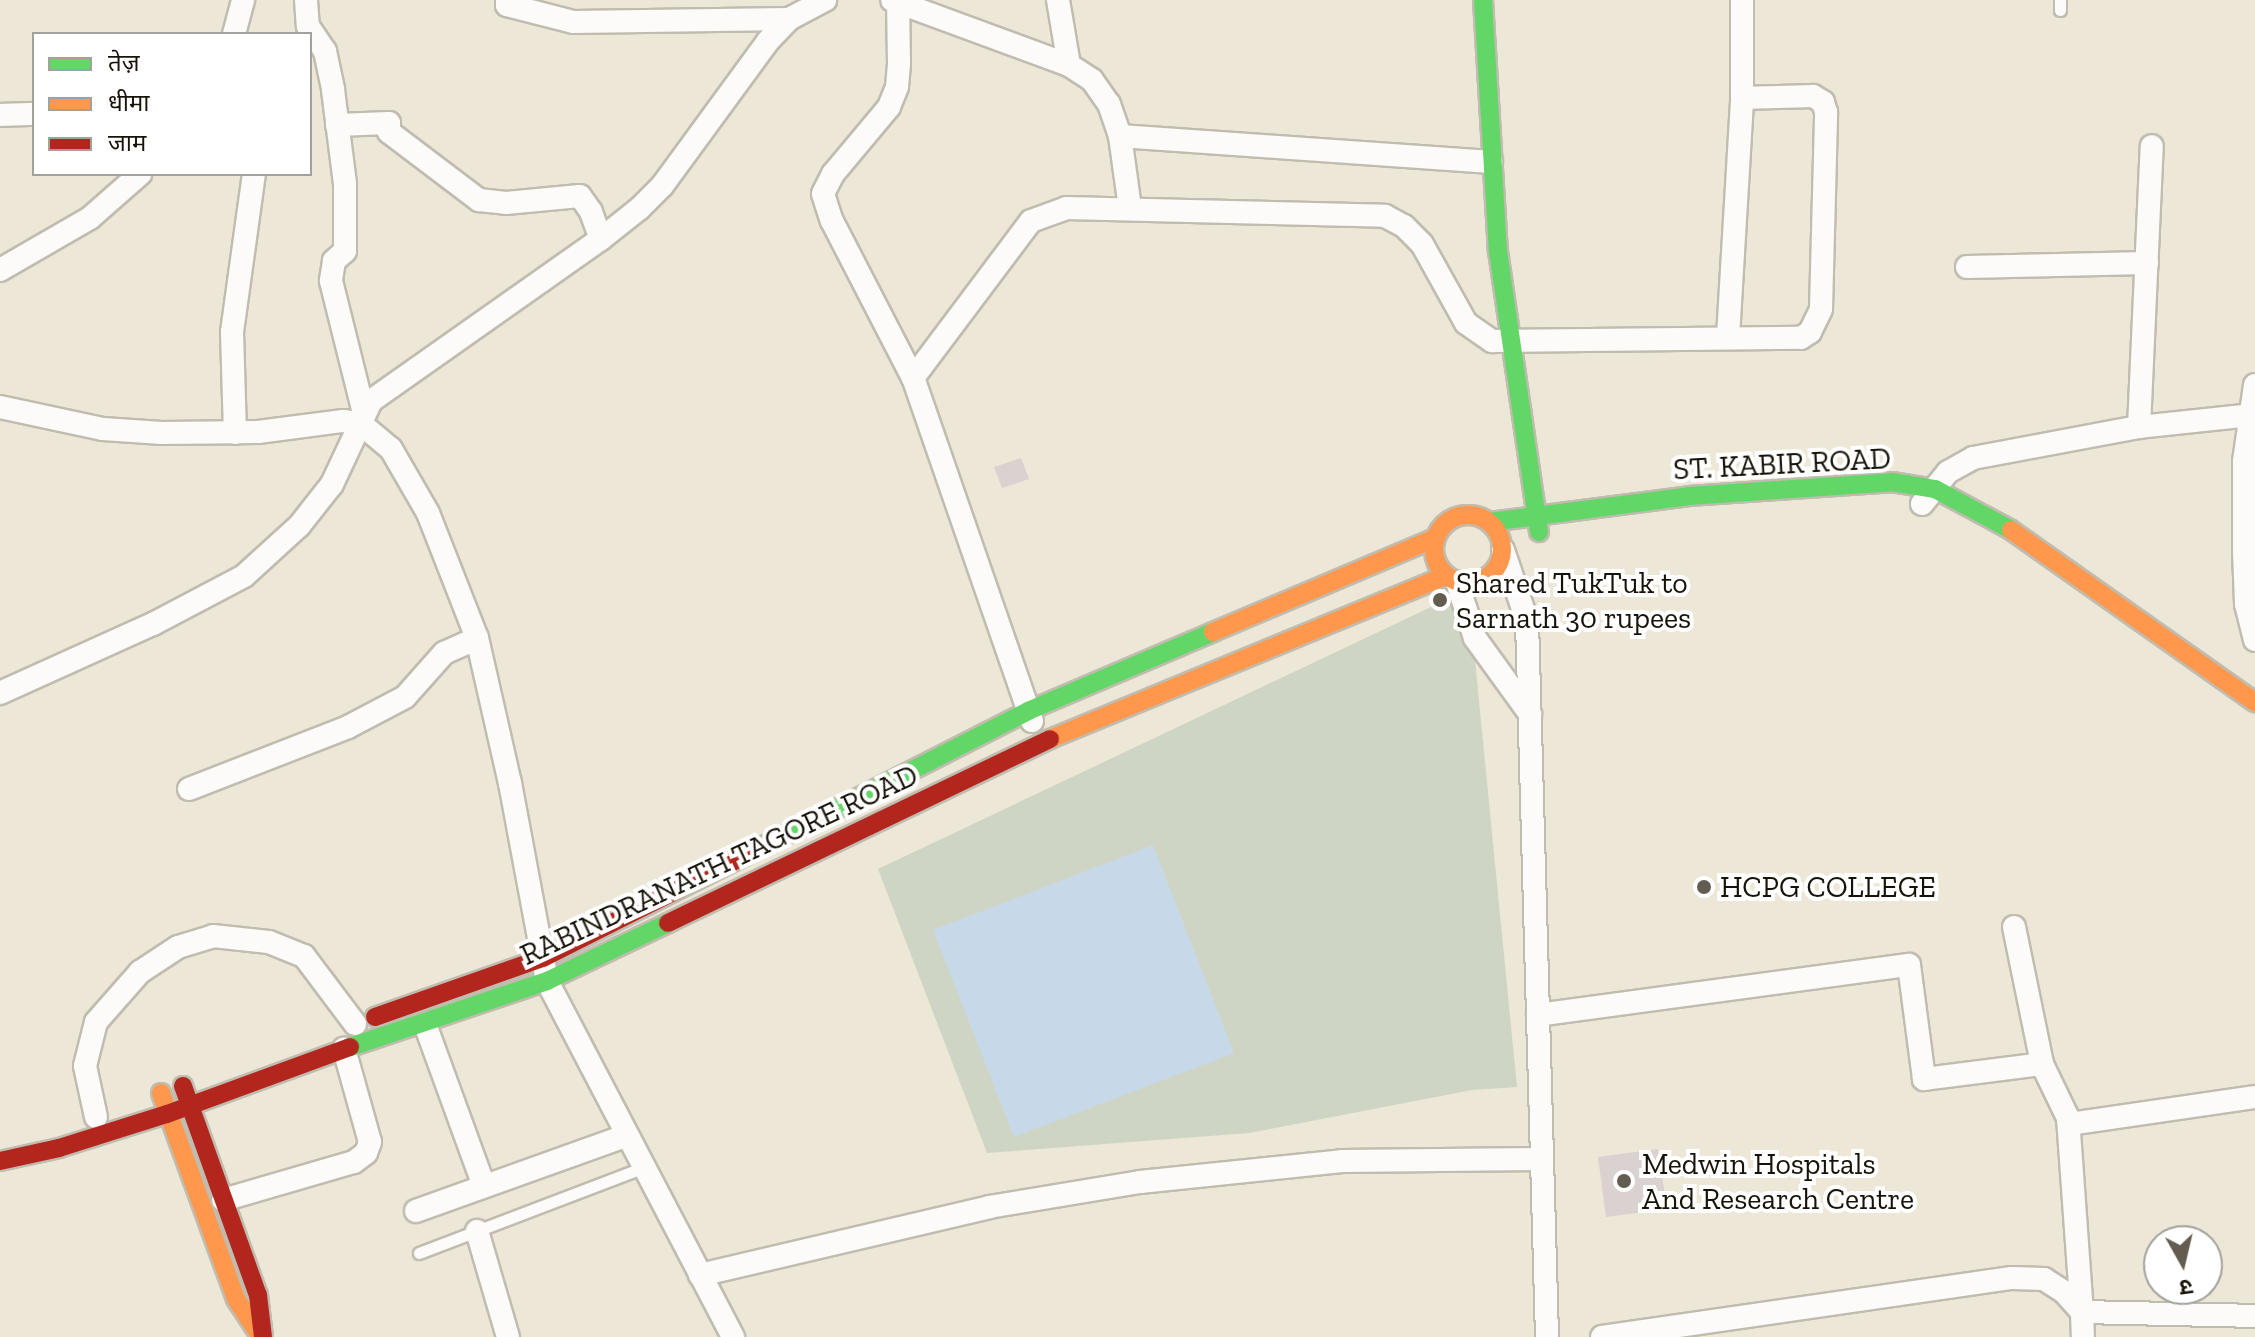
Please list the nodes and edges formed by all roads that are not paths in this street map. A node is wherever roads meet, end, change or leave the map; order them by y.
1 (243, 0) edge
2 (306, 0) edge
3 (507, 0) edge
4 (825, 0) edge
5 (896, 0) edge
6 (1058, 0) edge
7 (1483, 0) edge
8 (1742, 0) edge
9 (789, 19) junction
10 (235, 32) edge
11 (1069, 65) junction
12 (1742, 98) junction
13 (32, 114) edge
14 (0, 115) edge
15 (337, 125) junction
16 (1120, 136) junction
17 (2152, 146) dead end
18 (1491, 162) junction
19 (138, 176) edge
20 (254, 176) edge
21 (1130, 208) junction
22 (601, 239) junction
23 (2147, 263) junction
24 (1967, 267) dead end
25 (0, 270) edge
26 (1728, 337) junction
27 (1509, 343) junction
28 (913, 378) junction
29 (2255, 385) edge
30 (0, 407) edge
31 (2251, 415) junction
32 (362, 418) junction
33 (2139, 427) junction
34 (235, 433) junction
35 (1928, 497) junction
36 (1490, 522) junction
37 (1538, 523) junction
38 (1436, 538) junction
39 (1502, 545) junction
40 (1452, 579) junction
41 (477, 638) junction
42 (2255, 640) edge
43 (0, 693) edge
44 (2255, 702) edge
45 (1028, 711) junction
46 (1530, 714) junction
47 (2255, 723) edge
48 (1039, 744) junction
49 (189, 789) dead end
50 (2014, 927) dead end
51 (543, 958) junction
52 (547, 981) junction
53 (1538, 1015) junction
54 (425, 1024) junction
55 (347, 1034) junction
56 (2042, 1064) junction
57 (202, 1078) dead end
58 (183, 1086) junction
59 (2255, 1097) edge
60 (191, 1106) junction
61 (167, 1114) junction
62 (96, 1116) dead end
63 (2069, 1124) junction
64 (625, 1136) junction
65 (1542, 1159) junction
66 (0, 1161) edge
67 (642, 1168) junction
68 (484, 1186) junction
69 (223, 1200) junction
70 (416, 1211) dead end
71 (477, 1231) junction
72 (419, 1253) dead end
73 (700, 1275) junction
74 (2082, 1312) junction
75 (2255, 1316) edge
76 (262, 1337) edge
77 (508, 1337) edge
78 (733, 1337) edge
79 (1547, 1337) edge
80 (1602, 1337) edge
81 (2083, 1337) edge

1 - 10 street
2 - 15 street
3 - 9 street
4 - 9 street
5 - 11 street
5 - 28 street
6 - 11 street
7 - 18 main road
8 - 12 street
9 - 22 street
11 - 16 street
12 - 26 street
12 - 26 street
13 - 14 street
15 - 22 street
15 - 32 street
16 - 18 street
16 - 21 street
17 - 23 street
18 - 27 main road
19 - 25 street
20 - 34 street
21 - 27 street
21 - 28 street
22 - 32 street
23 - 24 street
23 - 33 street
26 - 27 street
27 - 37 main road
28 - 45 street
29 - 31 street
30 - 34 street
31 - 33 street
31 - 42 street
32 - 34 street
32 - 41 street
32 - 43 street
33 - 35 street
35 - 37 main road, ST. KABIR ROAD
35 - 37 main road, ST. KABIR ROAD
35 - 44 main road, ST. KABIR ROAD
35 - 47 main road, ST. KABIR ROAD
36 - 37 main road, ST. KABIR ROAD
36 - 38 main road, RABINDRANATH TAGORE ROAD
36 - 39 main road
37 - 39 main road, ST. KABIR ROAD
38 - 40 main road
38 - 45 main road, RABINDRANATH TAGORE ROAD
39 - 40 main road, RABINDRANATH TAGORE ROAD
39 - 46 street
40 - 46 street
40 - 48 main road, RABINDRANATH TAGORE ROAD
41 - 49 street
41 - 51 street
45 - 48 street
45 - 51 main road, RABINDRANATH TAGORE ROAD
46 - 53 street
48 - 52 main road, RABINDRANATH TAGORE ROAD
50 - 56 street
51 - 52 street
51 - 55 main road, RABINDRANATH TAGORE ROAD
52 - 54 main road, RABINDRANATH TAGORE ROAD
52 - 64 street
53 - 56 street
53 - 65 street
54 - 55 main road, RABINDRANATH TAGORE ROAD
54 - 68 street
55 - 60 main road, RABINDRANATH TAGORE ROAD
55 - 62 street
55 - 69 street
56 - 63 street
57 - 58 main road
58 - 60 main road
58 - 61 main road
59 - 63 street
60 - 61 main road, RABINDRANATH TAGORE ROAD
60 - 69 main road
61 - 66 main road, RABINDRANATH TAGORE ROAD
61 - 76 main road
63 - 74 street
64 - 67 street
64 - 68 street
65 - 73 street
65 - 79 street
67 - 71 lane
67 - 73 street
68 - 70 street
69 - 76 main road
71 - 72 lane
71 - 77 street
73 - 78 street
74 - 75 street
74 - 80 street
74 - 81 street

